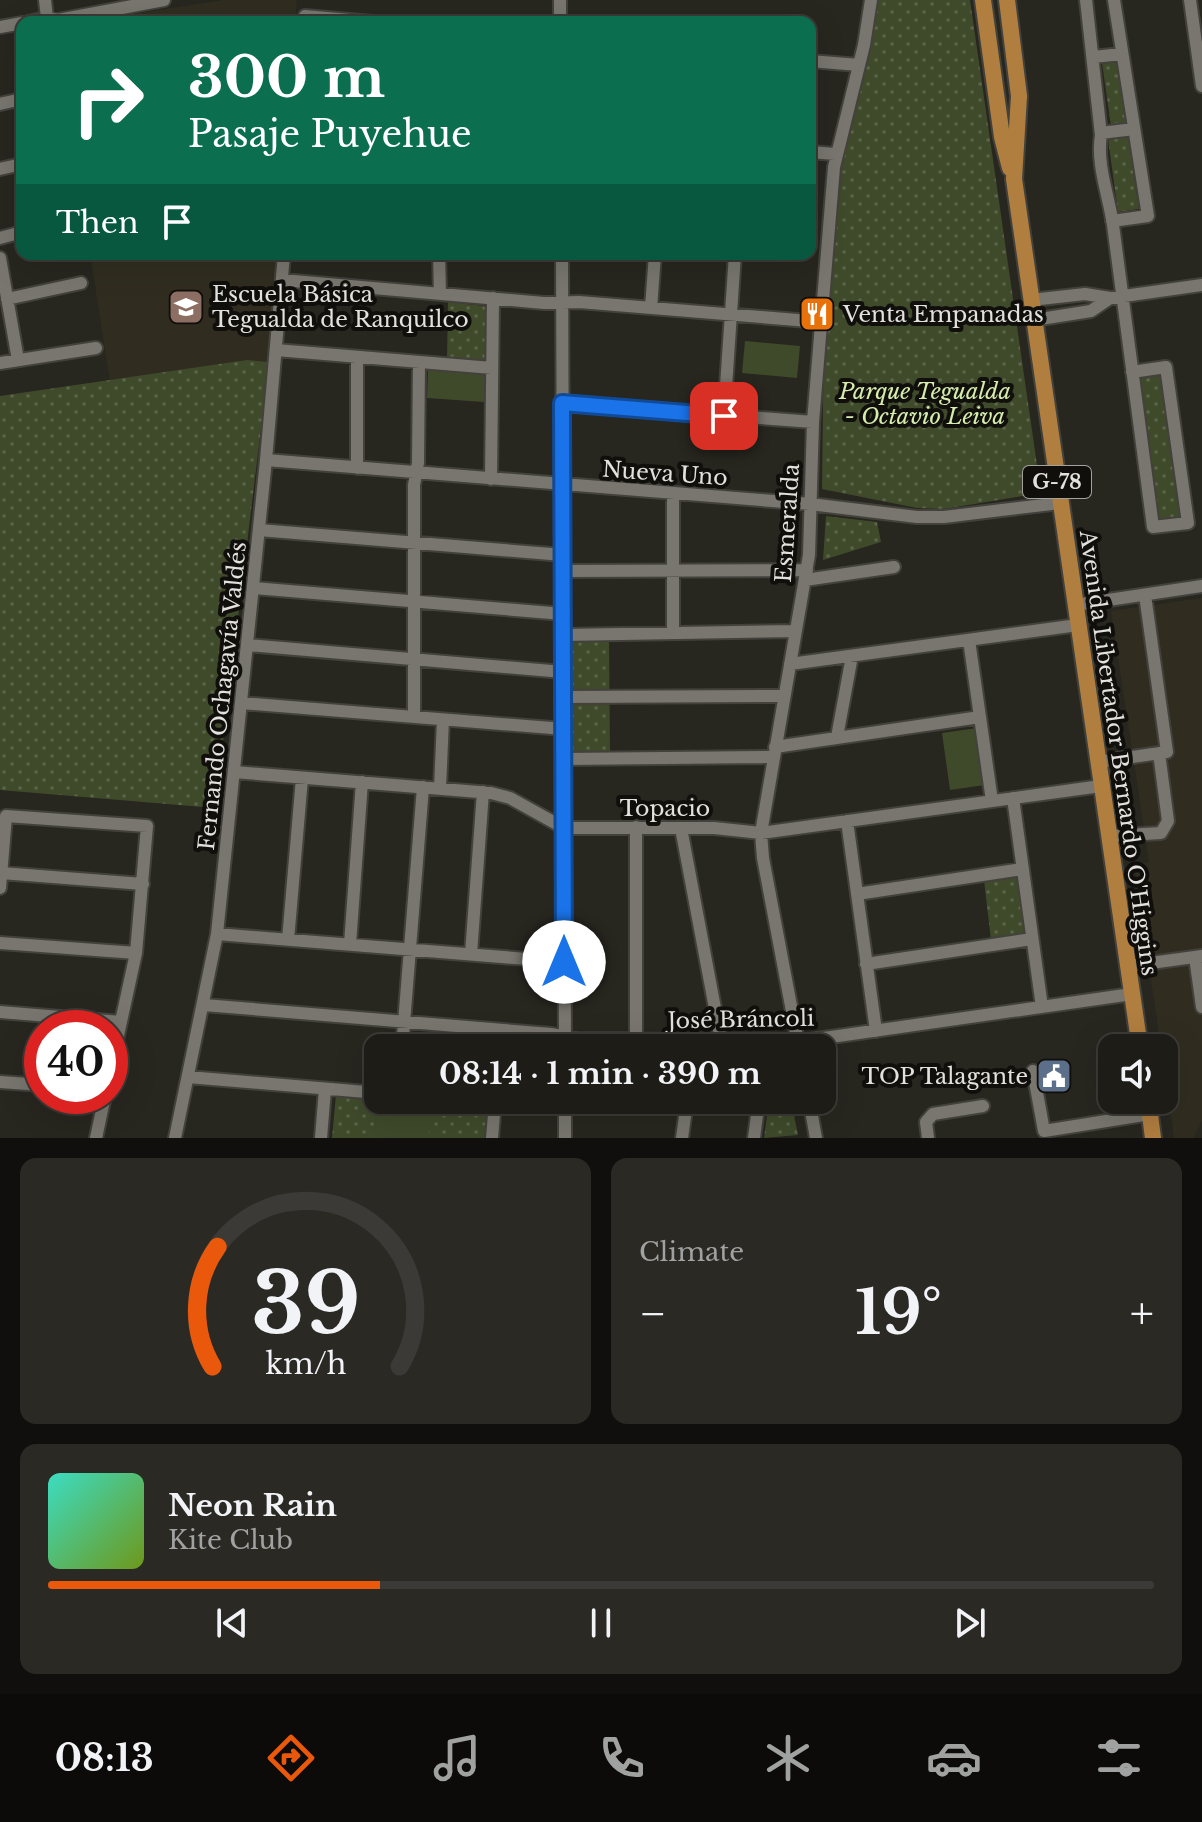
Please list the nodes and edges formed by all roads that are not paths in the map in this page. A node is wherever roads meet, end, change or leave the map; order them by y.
1 (164, 0) edge
2 (871, 0) edge
3 (983, 0) edge
4 (1007, 0) edge
5 (1086, 0) edge
6 (1114, 0) edge
7 (1190, 0) edge
8 (79, 16) edge
9 (1199, 42) edge
10 (1122, 54) junction
11 (1093, 57) junction
12 (816, 61) edge
13 (859, 65) junction
14 (1202, 86) edge
15 (1134, 129) junction
16 (1101, 133) junction
17 (816, 152) edge
18 (835, 154) junction
19 (1014, 179) junction
20 (1112, 221) junction
21 (0, 258) edge
22 (284, 260) edge
23 (439, 260) edge
24 (562, 260) edge
25 (655, 260) edge
26 (735, 260) edge
27 (282, 280) junction
28 (81, 283) dead end
29 (1202, 285) edge
30 (440, 294) junction
31 (1116, 297) junction
32 (493, 298) junction
33 (7, 299) junction
34 (1031, 300) junction
35 (562, 302) junction
36 (651, 308) junction
37 (731, 315) junction
38 (1034, 320) junction
39 (821, 322) junction
40 (96, 348) dead end
41 (276, 350) junction
42 (357, 357) junction
43 (18, 360) junction
44 (419, 362) junction
45 (0, 363) edge
46 (492, 368) junction
47 (1132, 372) junction
48 (562, 403) junction
49 (724, 416) junction
50 (813, 422) junction
51 (266, 460) junction
52 (357, 468) junction
53 (416, 473) junction
54 (491, 479) junction
55 (562, 485) junction
56 (673, 494) junction
57 (1060, 503) junction
58 (810, 504) junction
59 (259, 530) junction
60 (414, 543) junction
61 (563, 555) junction
62 (894, 567) dead end
63 (673, 570) junction
64 (563, 571) junction
65 (806, 575) junction
66 (1202, 586) edge
67 (253, 588) junction
68 (1145, 595) junction
69 (414, 601) junction
70 (1075, 605) junction
71 (563, 614) junction
72 (1078, 625) junction
73 (796, 631) junction
74 (673, 633) junction
75 (563, 635) junction
76 (969, 640) junction
77 (247, 645) junction
78 (852, 656) junction
79 (414, 659) junction
80 (790, 664) junction
81 (563, 672) junction
82 (784, 696) junction
83 (564, 697) junction
84 (241, 703) junction
85 (414, 717) junction
86 (980, 717) junction
87 (443, 720) junction
88 (564, 729) junction
89 (837, 737) junction
90 (774, 752) junction
91 (1159, 753) junction
92 (564, 759) junction
93 (1098, 762) junction
94 (234, 772) junction
95 (302, 778) junction
96 (362, 782) junction
97 (1101, 786) junction
98 (423, 787) junction
99 (440, 788) junction
100 (483, 792) junction
101 (1013, 798) junction
102 (992, 801) junction
103 (847, 821) junction
104 (636, 827) junction
105 (564, 828) junction
106 (681, 828) junction
107 (761, 833) junction
108 (1109, 836) junction
109 (1022, 869) junction
110 (1, 873) edge
111 (143, 884) junction
112 (0, 888) edge
113 (857, 894) junction
114 (217, 934) junction
115 (1032, 939) junction
116 (288, 940) junction
117 (0, 943) edge
118 (350, 944) junction
119 (410, 949) junction
120 (136, 953) junction
121 (471, 954) junction
122 (1198, 957) edge
123 (564, 962) junction
124 (866, 964) junction
125 (1129, 966) junction
126 (1132, 994) junction
127 (204, 1005) junction
128 (1042, 1007) junction
129 (1202, 1007) edge
130 (124, 1010) edge
131 (0, 1012) edge
132 (24, 1014) edge
133 (404, 1022) junction
134 (876, 1031) junction
135 (403, 1034) edge
136 (501, 1034) edge
137 (565, 1034) edge
138 (636, 1034) edge
139 (720, 1034) edge
140 (797, 1034) edge
141 (1138, 1034) edge
142 (836, 1038) edge
143 (1033, 1071) dead end
144 (188, 1077) junction
145 (0, 1082) edge
146 (24, 1084) edge
147 (325, 1089) junction
148 (364, 1092) edge
149 (983, 1106) dead end
150 (101, 1114) edge
151 (494, 1114) edge
152 (565, 1114) edge
153 (686, 1114) edge
154 (757, 1114) edge
155 (812, 1114) edge
156 (1118, 1114) edge
157 (1150, 1114) edge
158 (96, 1138) edge
159 (175, 1138) edge
160 (321, 1138) edge
161 (492, 1138) edge
162 (565, 1138) edge
163 (682, 1138) edge
164 (754, 1138) edge
165 (816, 1138) edge
166 (928, 1138) edge
167 (1153, 1138) edge

1 - 8 street
2 - 13 street, Esmeralda
3 - 19 main road, Avenida Libertador Bernardo O'Higgins / G-78
4 - 19 main road, Avenida Libertador Bernardo O'Higgins / G-78
5 - 11 street
6 - 10 street
7 - 9 street
9 - 14 street
10 - 11 street
10 - 15 street
11 - 16 street
12 - 13 street
13 - 18 street, Esmeralda
15 - 16 street
15 - 20 street
16 - 20 street
17 - 18 street
18 - 39 street, Esmeralda
19 - 34 main road, Avenida Libertador Bernardo O'Higgins / G-78
20 - 31 street
21 - 33 street
22 - 27 street, Fernando Ochagavía Valdés
23 - 30 street
24 - 35 street
25 - 36 street
26 - 37 street
27 - 30 street
27 - 41 street, Fernando Ochagavía Valdés
28 - 33 street
29 - 31 street
30 - 32 street
31 - 34 street
31 - 38 street
31 - 47 street
32 - 35 street
32 - 46 street
33 - 43 street
34 - 38 main road, Avenida Libertador Bernardo O'Higgins / G-78
35 - 36 street
35 - 48 street
36 - 37 street
37 - 39 street
37 - 49 street
38 - 57 main road, Avenida Libertador Bernardo O'Higgins / G-78
39 - 50 street, Esmeralda
40 - 43 street
41 - 42 street
41 - 51 street, Fernando Ochagavía Valdés
42 - 44 street
42 - 52 street
43 - 45 street
44 - 46 street
44 - 53 street
46 - 54 street
47 - 47 street
48 - 49 street
48 - 55 street
49 - 50 street
50 - 58 street, Esmeralda
51 - 52 street, Nueva Uno
51 - 59 street, Fernando Ochagavía Valdés
52 - 53 street, Nueva Uno
53 - 54 street, Nueva Uno
53 - 60 street
54 - 55 street, Nueva Uno
55 - 56 street, Nueva Uno
55 - 61 street
56 - 58 street, Nueva Uno
56 - 63 street
57 - 58 street, Nueva Uno
57 - 70 main road, Avenida Libertador Bernardo O'Higgins / G-78
58 - 65 street, Esmeralda
59 - 60 street
59 - 67 street, Fernando Ochagavía Valdés
60 - 61 street
60 - 69 street
61 - 64 street
62 - 65 street
63 - 64 street
63 - 65 street
63 - 74 street
64 - 71 street
65 - 73 street, Esmeralda
66 - 68 street
67 - 69 street
67 - 77 street, Fernando Ochagavía Valdés
68 - 70 street
68 - 91 street
69 - 71 street
69 - 79 street
70 - 72 main road, Avenida Libertador Bernardo O'Higgins / G-78
71 - 75 street
72 - 76 street
72 - 93 main road, Avenida Libertador Bernardo O'Higgins / G-78
73 - 74 street
73 - 80 street, Esmeralda
74 - 75 street
75 - 81 street
76 - 78 street
76 - 86 street
77 - 79 street
77 - 84 street, Fernando Ochagavía Valdés
78 - 80 street
78 - 89 street
79 - 81 street
79 - 85 street
80 - 82 street, Esmeralda
81 - 83 street
82 - 83 street
82 - 90 street, Esmeralda
83 - 88 street
84 - 85 street
84 - 94 street, Fernando Ochagavía Valdés
85 - 87 street
86 - 89 street
86 - 102 street
87 - 88 street
87 - 99 street
88 - 92 street
89 - 90 street
90 - 92 street
90 - 107 street, Esmeralda
91 - 93 street
91 - 108 street
92 - 105 street
93 - 97 main road, Avenida Libertador Bernardo O'Higgins / G-78
94 - 95 street, Topacio
94 - 114 street, Fernando Ochagavía Valdés
95 - 96 street, Topacio
95 - 116 street
96 - 98 street, Topacio
96 - 118 street
97 - 101 street, Topacio
97 - 108 main road, Avenida Libertador Bernardo O'Higgins / G-78
98 - 99 street, Topacio
98 - 119 street
99 - 100 street, Topacio
100 - 105 street, Topacio
100 - 121 street
101 - 102 street, Topacio
101 - 109 street
102 - 103 street, Topacio
103 - 107 street, Topacio
103 - 113 street
104 - 105 street, Topacio
104 - 106 street, Topacio
104 - 138 street
105 - 123 street
106 - 107 street, Topacio
106 - 139 street
107 - 140 street, Esmeralda
108 - 125 main road, Avenida Libertador Bernardo O'Higgins / G-78
109 - 113 street
109 - 115 street
110 - 111 street
110 - 111 street
110 - 112 street
111 - 120 street
113 - 124 street
114 - 116 street
114 - 127 street, Fernando Ochagavía Valdés
115 - 124 street
115 - 128 street
116 - 118 street
117 - 120 street
118 - 119 street
119 - 121 street
119 - 133 street
120 - 130 street
121 - 123 street
122 - 125 street
122 - 129 street
123 - 137 street
124 - 134 street
125 - 126 main road, Avenida Libertador Bernardo O'Higgins / G-78
126 - 128 street, José Bráncoli
126 - 141 main road, Avenida Libertador Bernardo O'Higgins / G-78
127 - 133 street, José Bráncoli
127 - 144 street, Fernando Ochagavía Valdés
128 - 134 street, José Bráncoli
131 - 132 street
133 - 135 street
133 - 136 street, José Bráncoli
134 - 142 street, José Bráncoli
143 - 156 street
144 - 147 street
144 - 159 street, Fernando Ochagavía Valdés
145 - 146 street
147 - 148 street
147 - 160 street
149 - 166 street
150 - 158 street
151 - 161 street
152 - 162 street
153 - 163 street
154 - 164 street
155 - 165 street
157 - 167 main road

